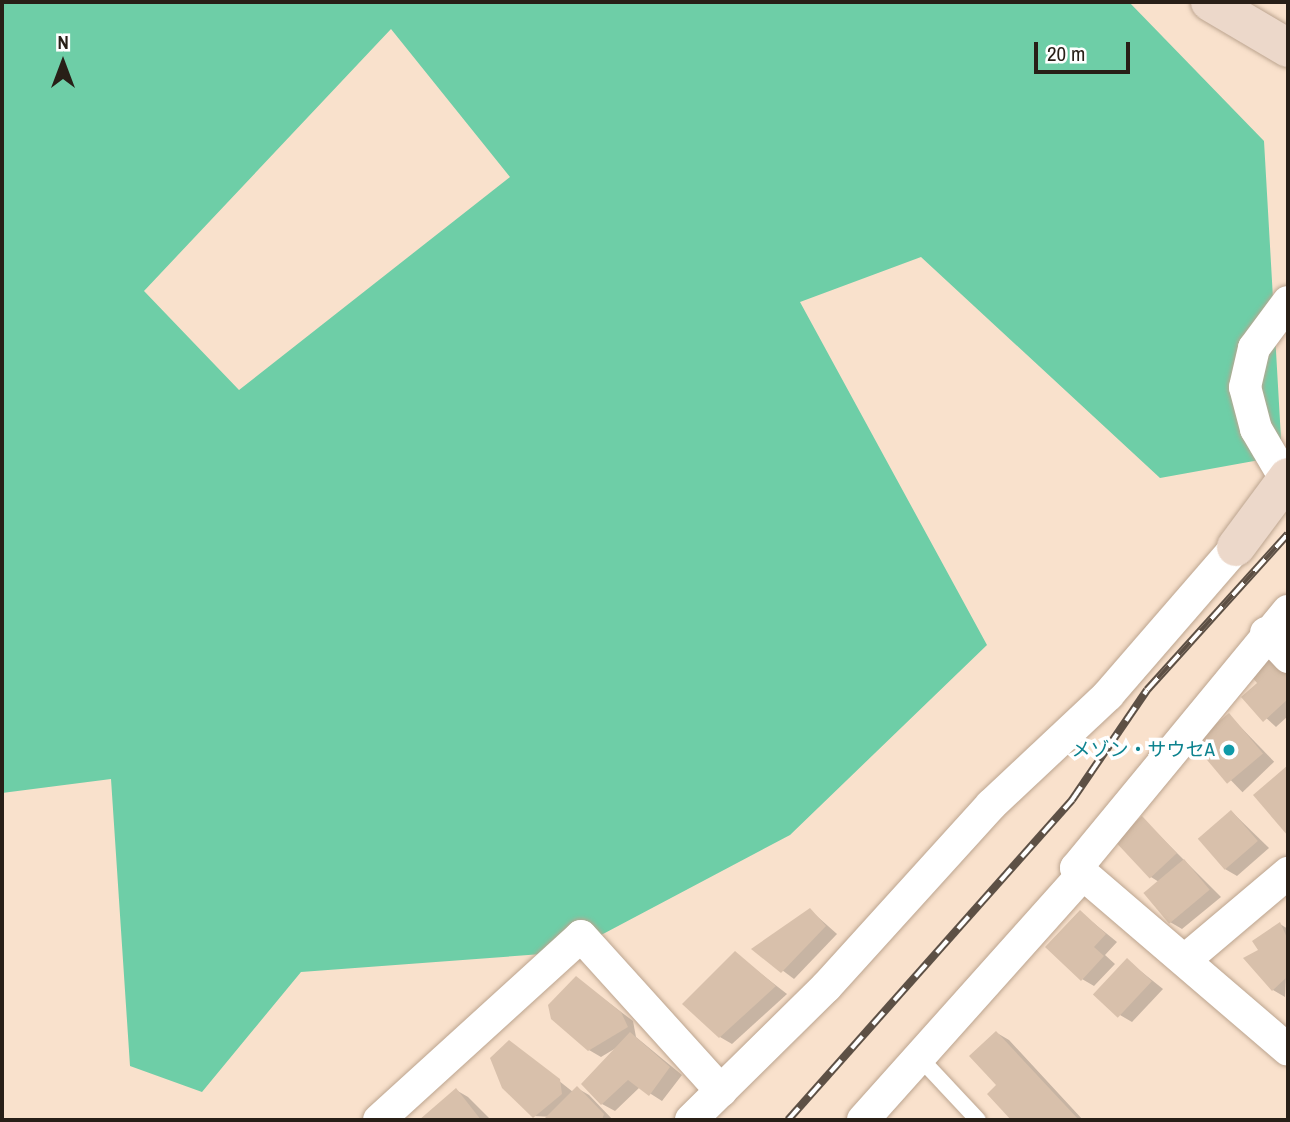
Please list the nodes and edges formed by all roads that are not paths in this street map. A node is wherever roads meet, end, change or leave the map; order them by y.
1 (1210, 2) edge
2 (1288, 48) edge
3 (1288, 302) edge
4 (1287, 479) edge
5 (1236, 547) joint
6 (1288, 611) edge
7 (1266, 633) junction
8 (1288, 657) edge
9 (1288, 873) edge
10 (1083, 874) junction
11 (1185, 961) junction
12 (1288, 1050) edge
13 (919, 1057) junction
14 (721, 1091) junction
15 (379, 1120) edge
16 (691, 1120) edge
17 (863, 1120) edge
18 (978, 1120) edge

1 - 2 main road
3 - 4 street
4 - 5 main road
5 - 14 street
6 - 7 street
7 - 8 street
7 - 10 street
9 - 11 street
10 - 11 street
10 - 13 street
11 - 12 street
13 - 17 street
13 - 18 lane
14 - 15 street
14 - 16 street

